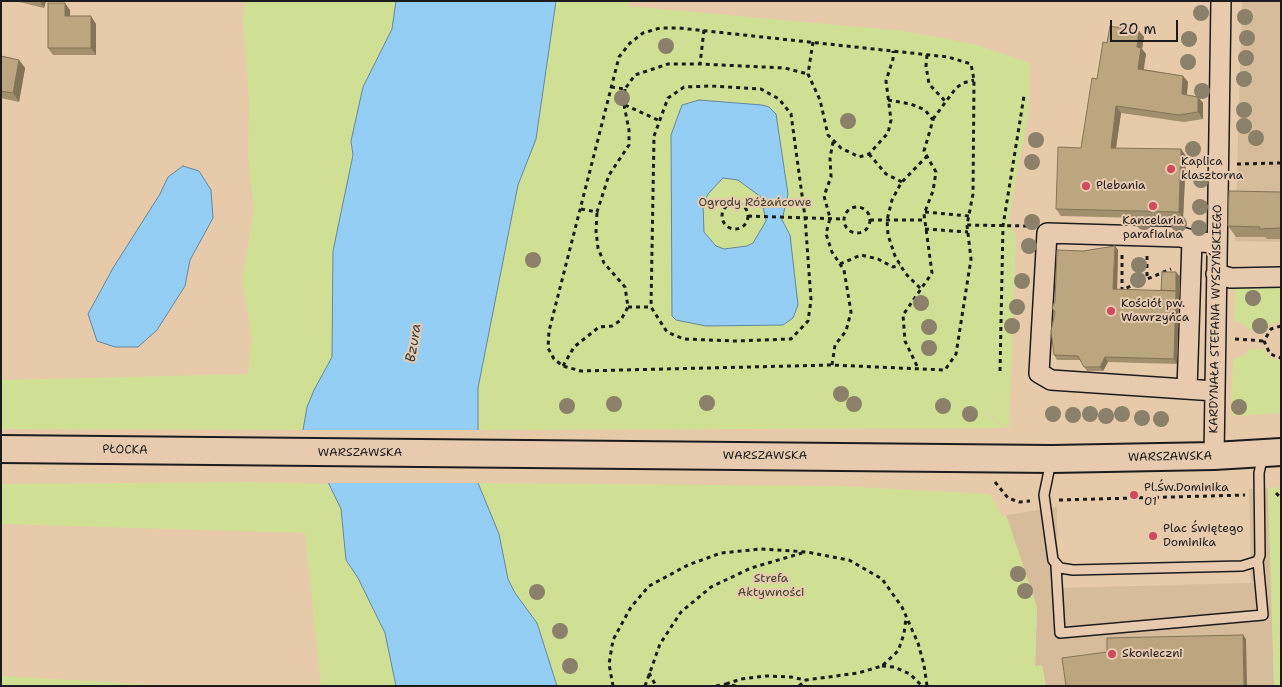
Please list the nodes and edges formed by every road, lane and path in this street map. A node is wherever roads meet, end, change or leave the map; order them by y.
1 (1221, 1) edge
2 (704, 30) junction
3 (813, 42) junction
4 (893, 51) junction
5 (927, 55) junction
6 (700, 64) junction
7 (808, 74) junction
8 (974, 80) junction
9 (611, 87) junction
10 (625, 89) junction
11 (1024, 96) dead end
12 (888, 100) junction
13 (945, 101) junction
14 (624, 104) junction
15 (933, 120) junction
16 (660, 121) junction
17 (833, 142) junction
18 (869, 154) junction
19 (926, 157) junction
20 (1219, 163) junction
21 (1281, 164) edge
22 (902, 182) junction
23 (581, 209) junction
24 (597, 212) junction
25 (924, 212) junction
26 (748, 216) junction
27 (969, 216) junction
28 (805, 217) junction
29 (830, 218) junction
30 (844, 219) junction
31 (870, 220) junction
32 (887, 220) junction
33 (924, 220) junction
34 (967, 225) junction
35 (1003, 226) junction
36 (925, 229) junction
37 (968, 232) junction
38 (1047, 233) junction
39 (1122, 235) junction
40 (1148, 236) junction
41 (1192, 240) junction
42 (1217, 243) junction
43 (1191, 261) junction
44 (840, 264) junction
45 (900, 265) junction
46 (1216, 274) junction
47 (1281, 277) edge
48 (1147, 279) junction
49 (920, 288) junction
50 (628, 307) junction
51 (651, 307) junction
52 (1281, 326) edge
53 (1226, 338) dead end
54 (1264, 341) junction
55 (1281, 358) edge
56 (832, 365) junction
57 (563, 366) junction
58 (919, 368) junction
59 (1000, 371) dead end
60 (1187, 389) junction
61 (1214, 391) junction
62 (1, 449) edge
63 (249, 452) joint
64 (1279, 452) edge
65 (1214, 456) junction
66 (1052, 459) junction
67 (995, 482) dead end
68 (1276, 493) dead end
69 (1251, 494) dead end
70 (1281, 498) edge
71 (1053, 500) dead end
72 (1033, 501) dead end
73 (807, 552) junction
74 (1258, 561) junction
75 (1056, 566) junction
76 (906, 617) junction
77 (882, 666) junction
78 (648, 673) junction
79 (806, 680) junction
80 (726, 684) junction
81 (612, 686) edge
82 (645, 686) edge
83 (656, 686) edge
84 (716, 686) edge
85 (736, 686) edge
86 (799, 686) edge
87 (922, 686) edge
88 (927, 686) edge

1 - 20 street, KARDYNAŁA STEFANA WYSZYŃSKIEGO
2 - 3 path
2 - 6 path
2 - 9 path
3 - 4 path
3 - 7 path
4 - 5 path
4 - 12 path
5 - 8 path
5 - 13 path
6 - 7 path
6 - 10 path
7 - 17 path
8 - 13 path
8 - 27 path
9 - 10 path
9 - 23 path
10 - 14 path
11 - 35 path
12 - 15 path
12 - 18 path
13 - 15 path
14 - 16 path
14 - 24 path
15 - 19 path
16 - 28 path
16 - 51 path
17 - 18 path
17 - 29 path
18 - 22 path
19 - 22 path
19 - 25 path
20 - 21 path
20 - 42 street, KARDYNAŁA STEFANA WYSZYŃSKIEGO
22 - 32 path
23 - 24 path
23 - 57 path
24 - 50 path
25 - 27 path
25 - 33 path
26 - 26 path
26 - 28 path
27 - 34 path
28 - 29 path
28 - 51 path
29 - 30 path
29 - 44 path
30 - 31 path
30 - 31 path
31 - 32 path
32 - 33 path
32 - 45 path
33 - 36 path
34 - 35 path
34 - 37 path
35 - 38 path
35 - 59 path
36 - 37 path
36 - 49 path
37 - 58 path
38 - 39 street
38 - 60 street
39 - 40 street
39 - 48 path
40 - 41 street
40 - 48 path
41 - 42 street
41 - 43 street
42 - 46 street, KARDYNAŁA STEFANA WYSZYŃSKIEGO
43 - 48 path
43 - 60 street
44 - 45 path
44 - 56 path
45 - 49 path
46 - 47 street
46 - 61 street, KARDYNAŁA STEFANA WYSZYŃSKIEGO
49 - 58 path
50 - 51 path
50 - 57 path
52 - 54 path
53 - 54 path
54 - 55 path
56 - 57 path
56 - 58 path
60 - 61 street
61 - 65 street, KARDYNAŁA STEFANA WYSZYŃSKIEGO
62 - 63 street, PŁOCKA
63 - 66 street, WARSZAWSKA
64 - 65 street, WARSZAWSKA
64 - 74 lane
65 - 66 street, WARSZAWSKA
66 - 75 lane
67 - 72 path
68 - 70 path
69 - 71 path
73 - 76 path
73 - 78 path
73 - 81 path
74 - 75 lane
74 - 75 lane
76 - 77 path
76 - 88 path
77 - 79 path
77 - 87 path
78 - 82 path
78 - 83 path
79 - 80 path
79 - 86 path
80 - 84 path
80 - 85 path

